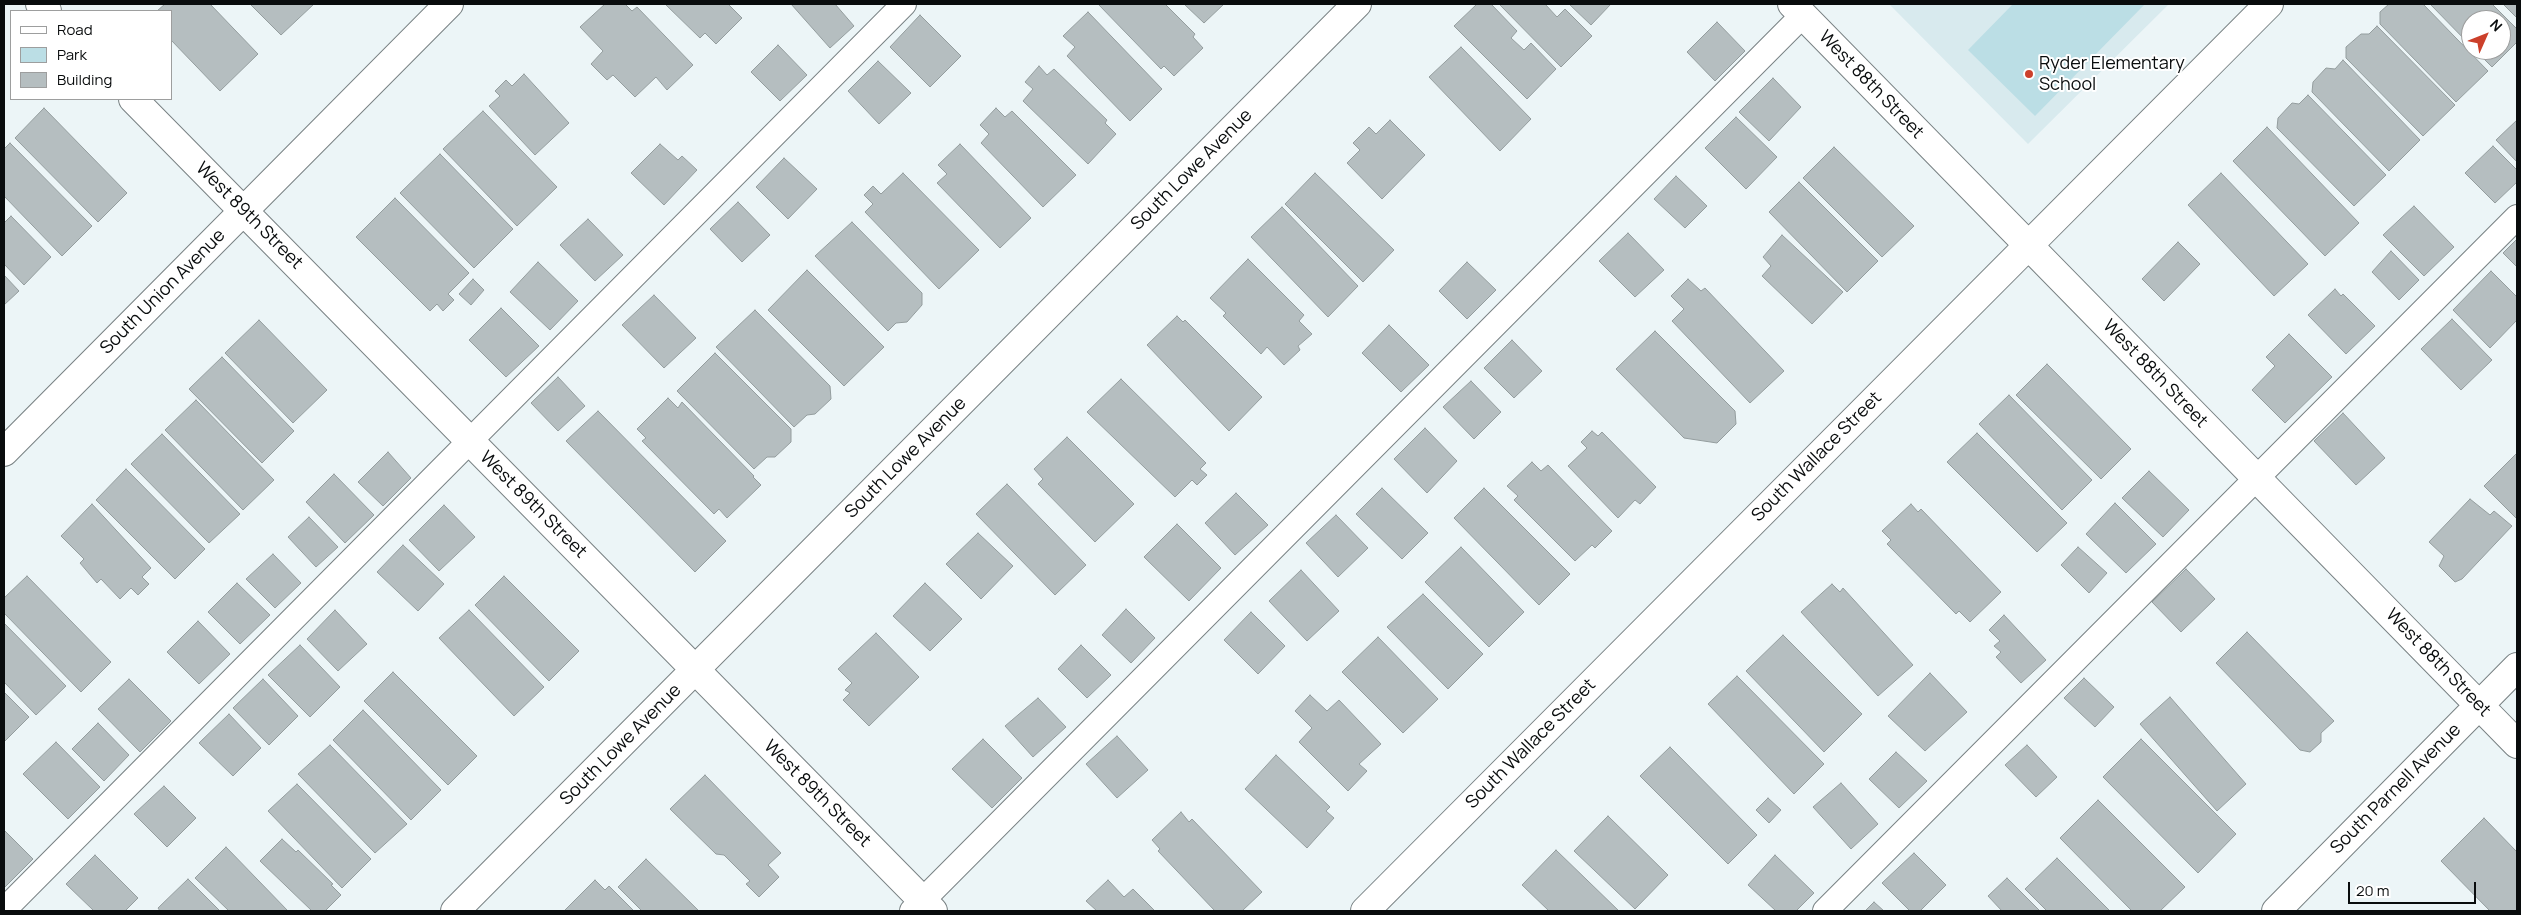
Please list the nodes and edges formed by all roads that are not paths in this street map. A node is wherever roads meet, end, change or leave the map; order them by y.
1 (450, 4) edge
2 (904, 4) edge
3 (1357, 4) edge
4 (2269, 4) edge
5 (1798, 9) edge
6 (134, 100) edge
7 (243, 211) junction
8 (2517, 217) edge
9 (2028, 245) junction
10 (468, 440) junction
11 (4, 452) edge
12 (2257, 478) junction
13 (2517, 667) edge
14 (695, 670) junction
15 (2479, 705) junction
16 (2517, 744) edge
17 (922, 908) edge
18 (4, 910) edge
19 (455, 911) edge
20 (1365, 911) edge
21 (1825, 911) edge
22 (2276, 911) edge

1 - 7 street, South Union Avenue
2 - 10 lane
3 - 14 street, South Lowe Avenue
4 - 9 street, South Wallace Street
5 - 9 street, West 88th Street
5 - 17 lane
6 - 7 street, West 89th Street
7 - 10 street, West 89th Street
7 - 11 street, South Union Avenue
8 - 12 lane
9 - 12 street, West 88th Street
9 - 20 street, South Wallace Street
10 - 14 street, West 89th Street
10 - 18 lane
12 - 15 street, West 88th Street
12 - 21 lane
13 - 15 street, South Parnell Avenue
14 - 17 street, West 89th Street
14 - 19 street, South Lowe Avenue
15 - 16 street, West 88th Street
15 - 22 street, South Parnell Avenue

